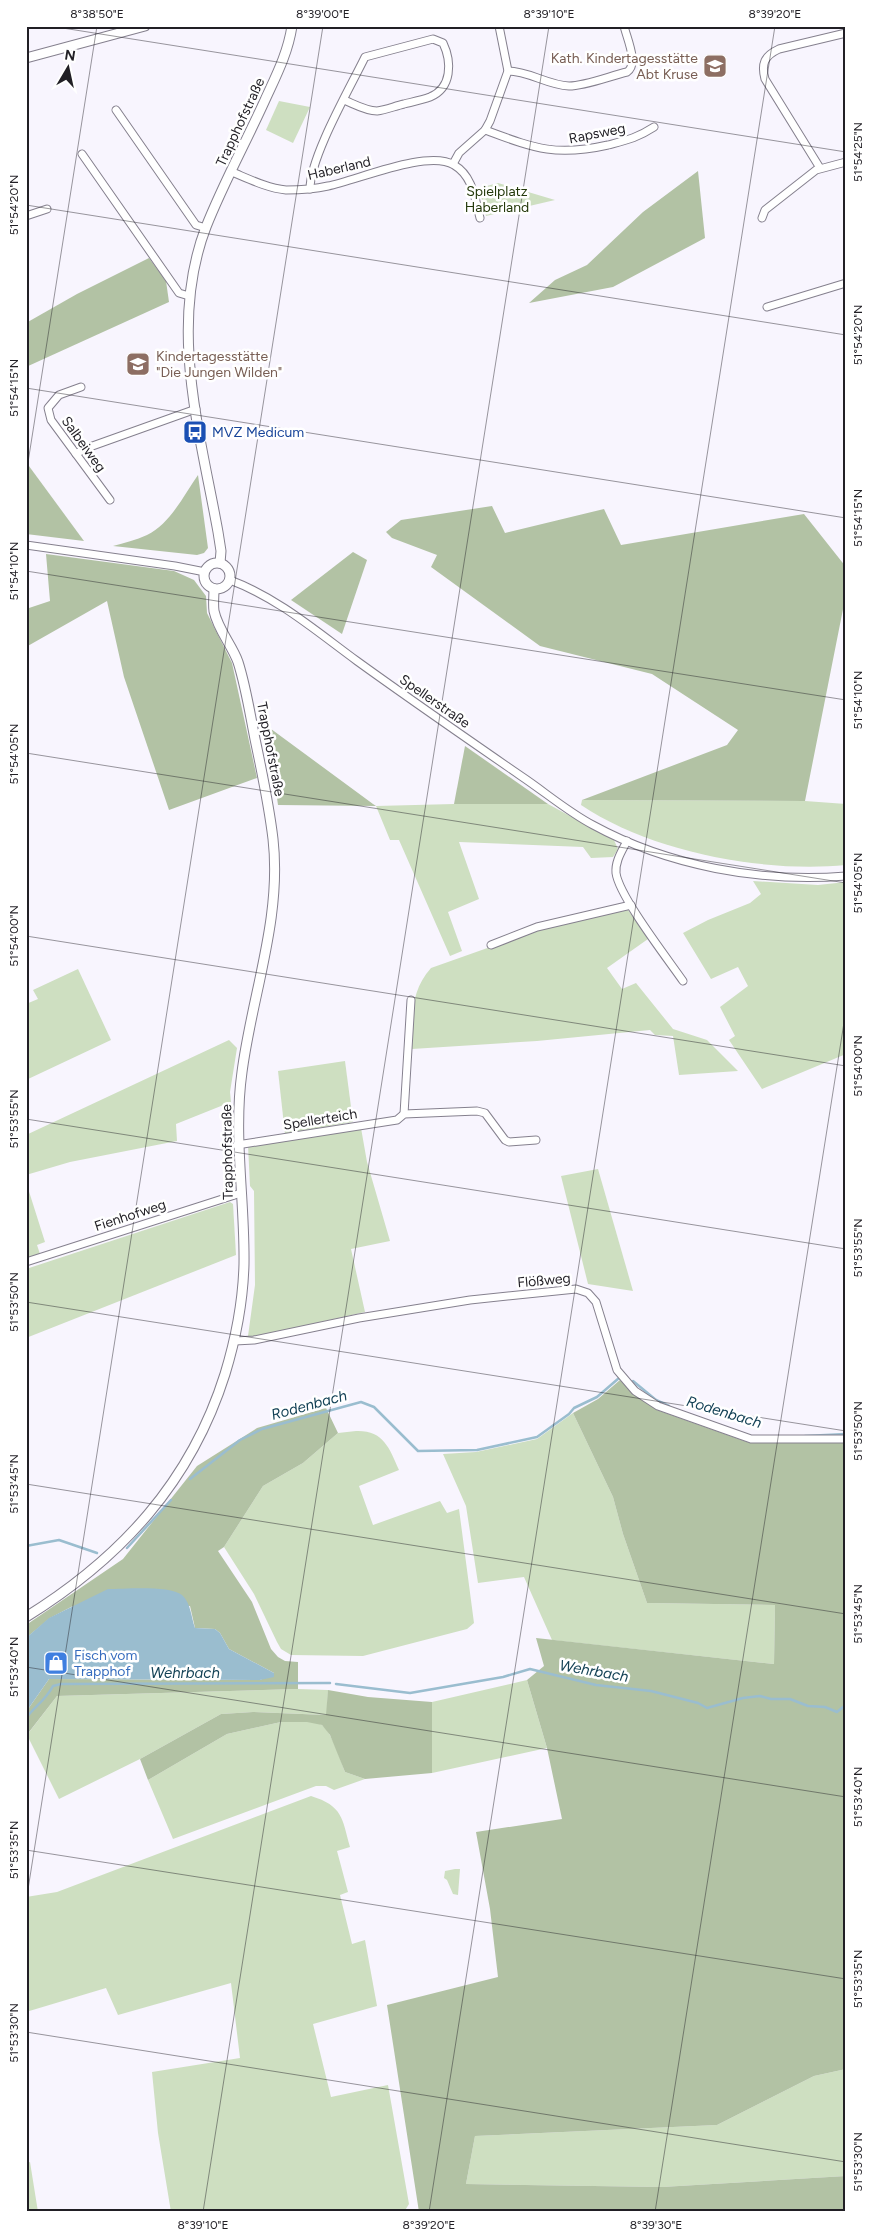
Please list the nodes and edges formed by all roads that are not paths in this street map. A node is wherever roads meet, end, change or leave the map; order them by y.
1 (145, 26) edge
2 (292, 26) edge
3 (624, 26) edge
4 (501, 27) edge
5 (846, 33) edge
6 (26, 58) edge
7 (508, 71) junction
8 (344, 100) junction
9 (116, 110) dead end
10 (654, 127) dead end
11 (485, 130) junction
12 (82, 154) dead end
13 (846, 162) edge
14 (453, 164) junction
15 (820, 168) junction
16 (232, 172) junction
17 (310, 188) junction
18 (47, 209) dead end
19 (26, 216) edge
20 (480, 218) dead end
21 (762, 218) dead end
22 (206, 228) junction
23 (846, 283) edge
24 (189, 296) junction
25 (768, 308) dead end
26 (81, 387) dead end
27 (196, 409) junction
28 (76, 454) junction
29 (110, 500) dead end
30 (26, 545) edge
31 (220, 563) junction
32 (204, 572) junction
33 (230, 580) junction
34 (214, 589) junction
35 (627, 840) junction
36 (846, 876) edge
37 (631, 905) junction
38 (491, 945) dead end
39 (683, 981) dead end
40 (411, 1000) dead end
41 (404, 1114) junction
42 (536, 1140) dead end
43 (238, 1145) junction
44 (241, 1193) junction
45 (26, 1262) edge
46 (235, 1341) junction
47 (846, 1439) edge
48 (26, 1617) edge

1 - 6 street
2 - 16 street, Trapphofstraße
3 - 7 street
4 - 7 street
5 - 15 street
7 - 11 street
8 - 8 street
8 - 17 street
9 - 22 street
10 - 11 street, Rapsweg
11 - 14 street
12 - 24 street
13 - 15 street
14 - 17 street, Haberland
14 - 20 street
15 - 21 street
16 - 17 street, Haberland
16 - 22 street, Trapphofstraße
18 - 19 street
22 - 24 street, Trapphofstraße
23 - 25 street
24 - 27 street, Trapphofstraße
26 - 28 street, Salbeiweg
27 - 28 street
27 - 31 street, Trapphofstraße
28 - 29 street, Salbeiweg
30 - 32 street
31 - 32 street
31 - 33 street
32 - 34 street
33 - 34 street
33 - 35 street, Spellerstraße
34 - 43 street, Trapphofstraße
35 - 36 street, Spellerstraße
35 - 37 street
37 - 38 street
37 - 39 street
40 - 41 street
41 - 42 street, Spellerteich
41 - 43 street, Spellerteich
43 - 44 street, Trapphofstraße
44 - 45 street, Fienhofweg
44 - 46 street, Trapphofstraße
46 - 47 street, Flößweg
46 - 48 street, Trapphofstraße

